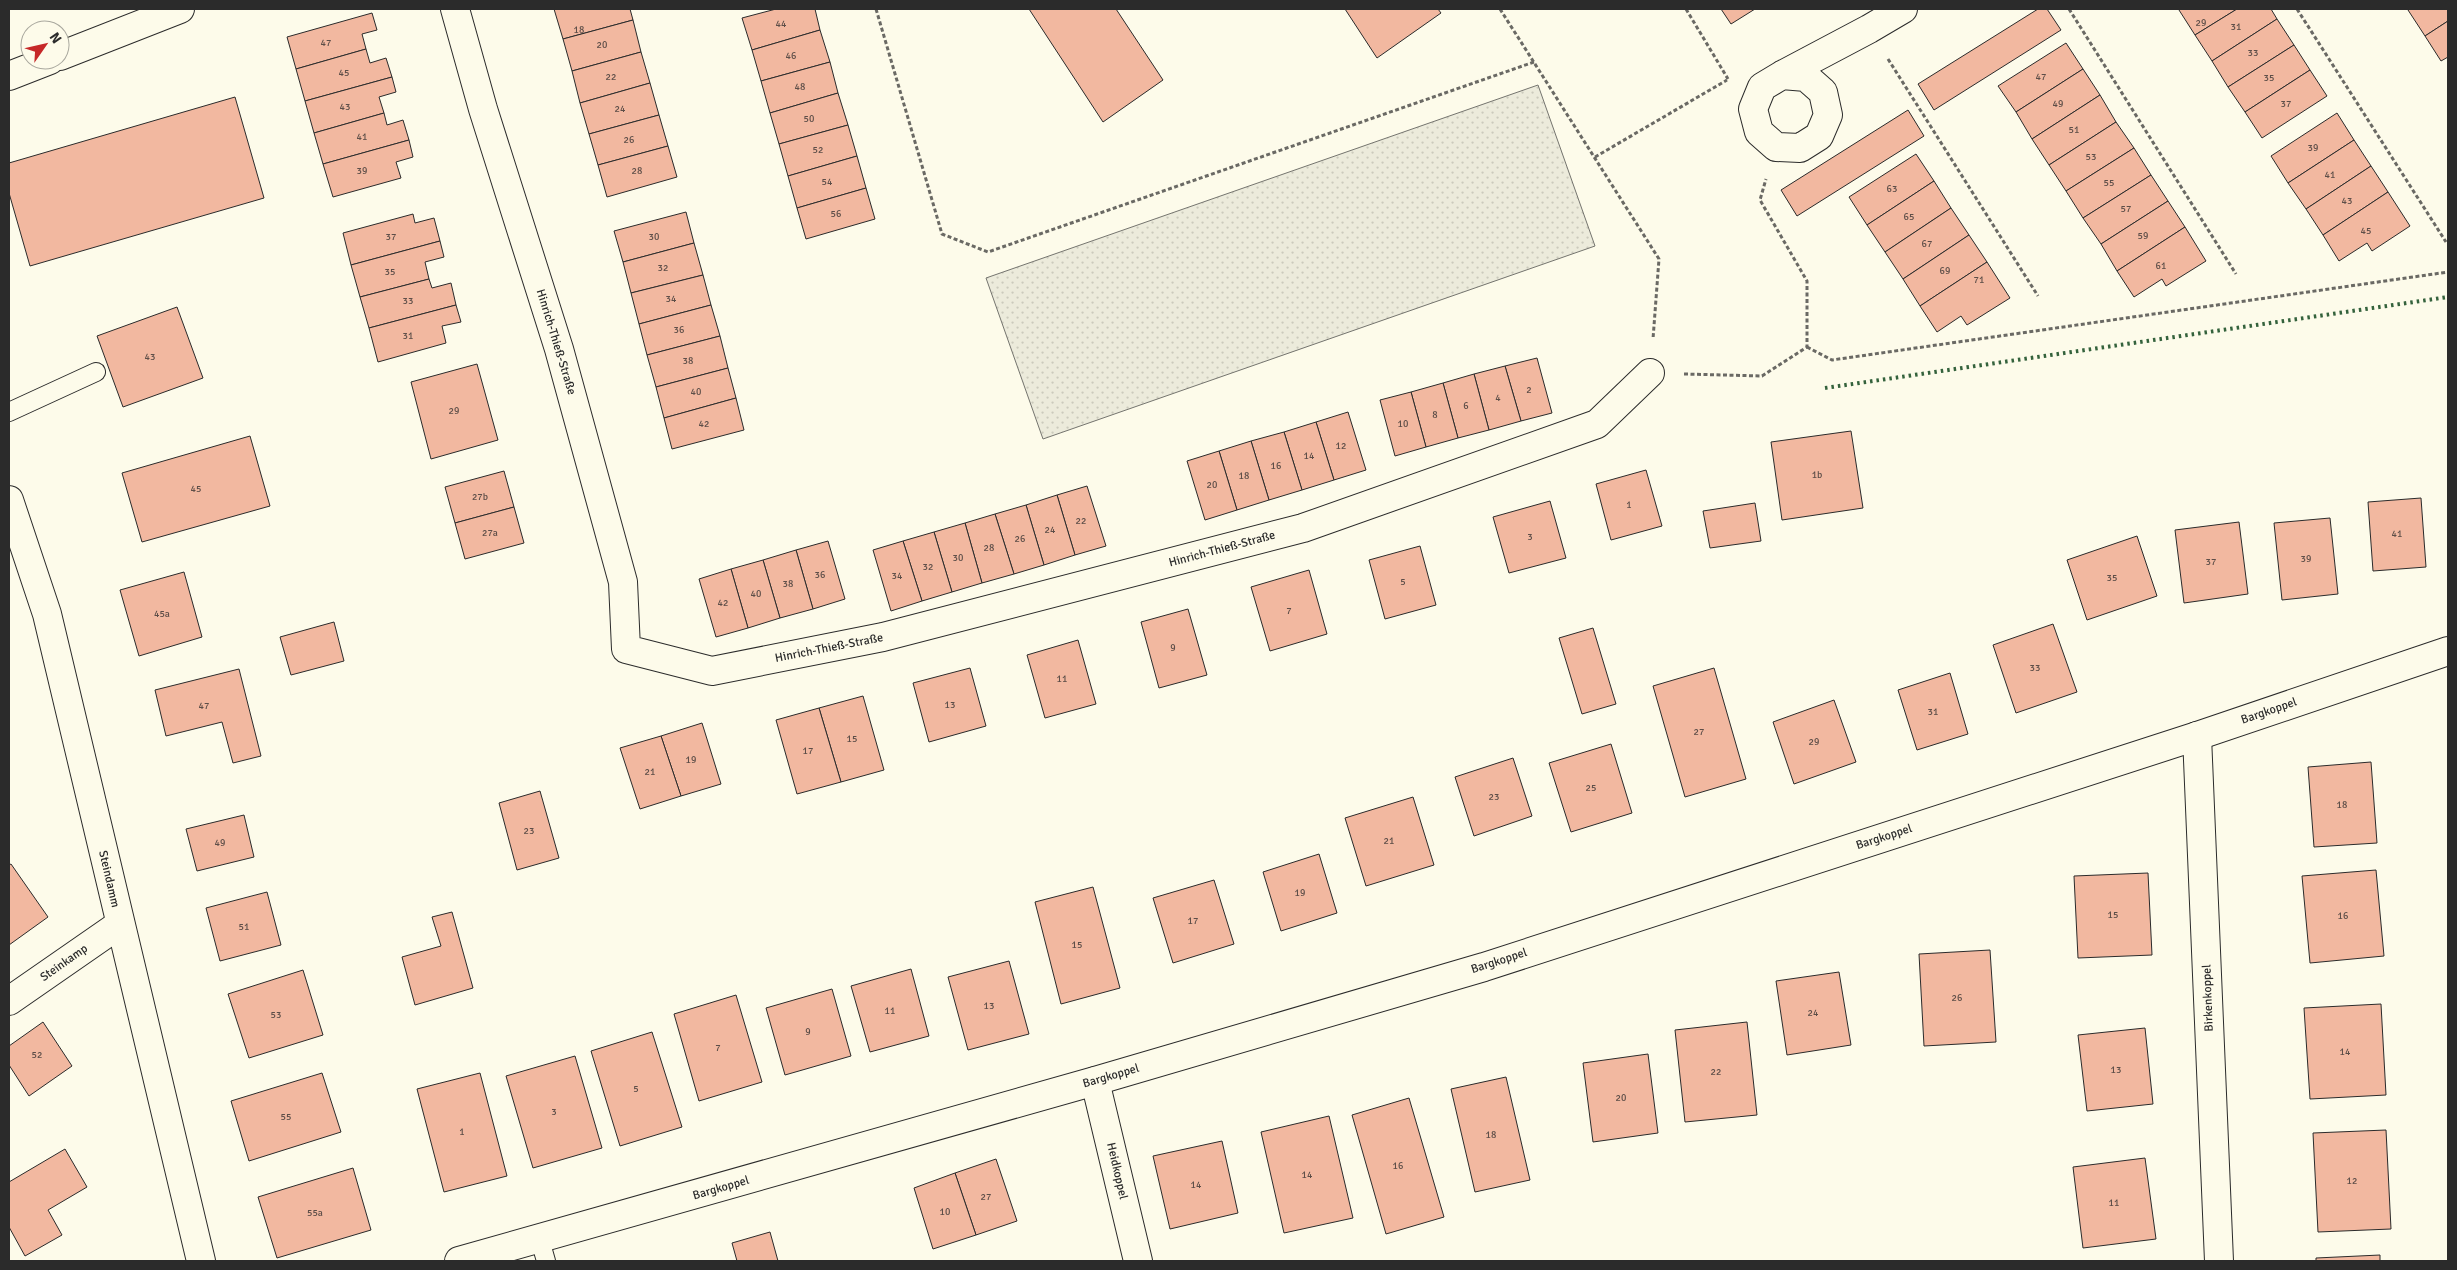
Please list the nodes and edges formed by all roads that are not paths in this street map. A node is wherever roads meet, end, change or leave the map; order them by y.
1 (180, 9) edge
2 (455, 9) edge
3 (1903, 9) edge
4 (70, 52) edge
5 (24, 70) edge
6 (9, 76) edge
7 (1772, 81) junction
8 (96, 372) dead end
9 (1650, 373) road end
10 (9, 412) edge
11 (9, 500) edge
12 (2448, 652) edge
13 (2197, 736) junction
14 (120, 924) junction
15 (9, 1001) edge
16 (1095, 1080) junction
17 (543, 1250) edge
18 (201, 1261) edge
19 (459, 1261) edge
20 (1138, 1261) edge
21 (2219, 1261) edge

1 - 4 street
2 - 9 street, Hinrich-Thieß-Straße
3 - 7 street
5 - 6 street
7 - 7 street
8 - 10 lane
11 - 14 street, Steindamm
12 - 13 street, Bargkoppel
13 - 16 street, Bargkoppel
13 - 21 street, Birkenkoppel
14 - 15 street, Steinkamp
14 - 18 street, Steindamm
16 - 17 street, Bargkoppel
16 - 20 street, Heidkoppel
17 - 19 street, Bargkoppel

